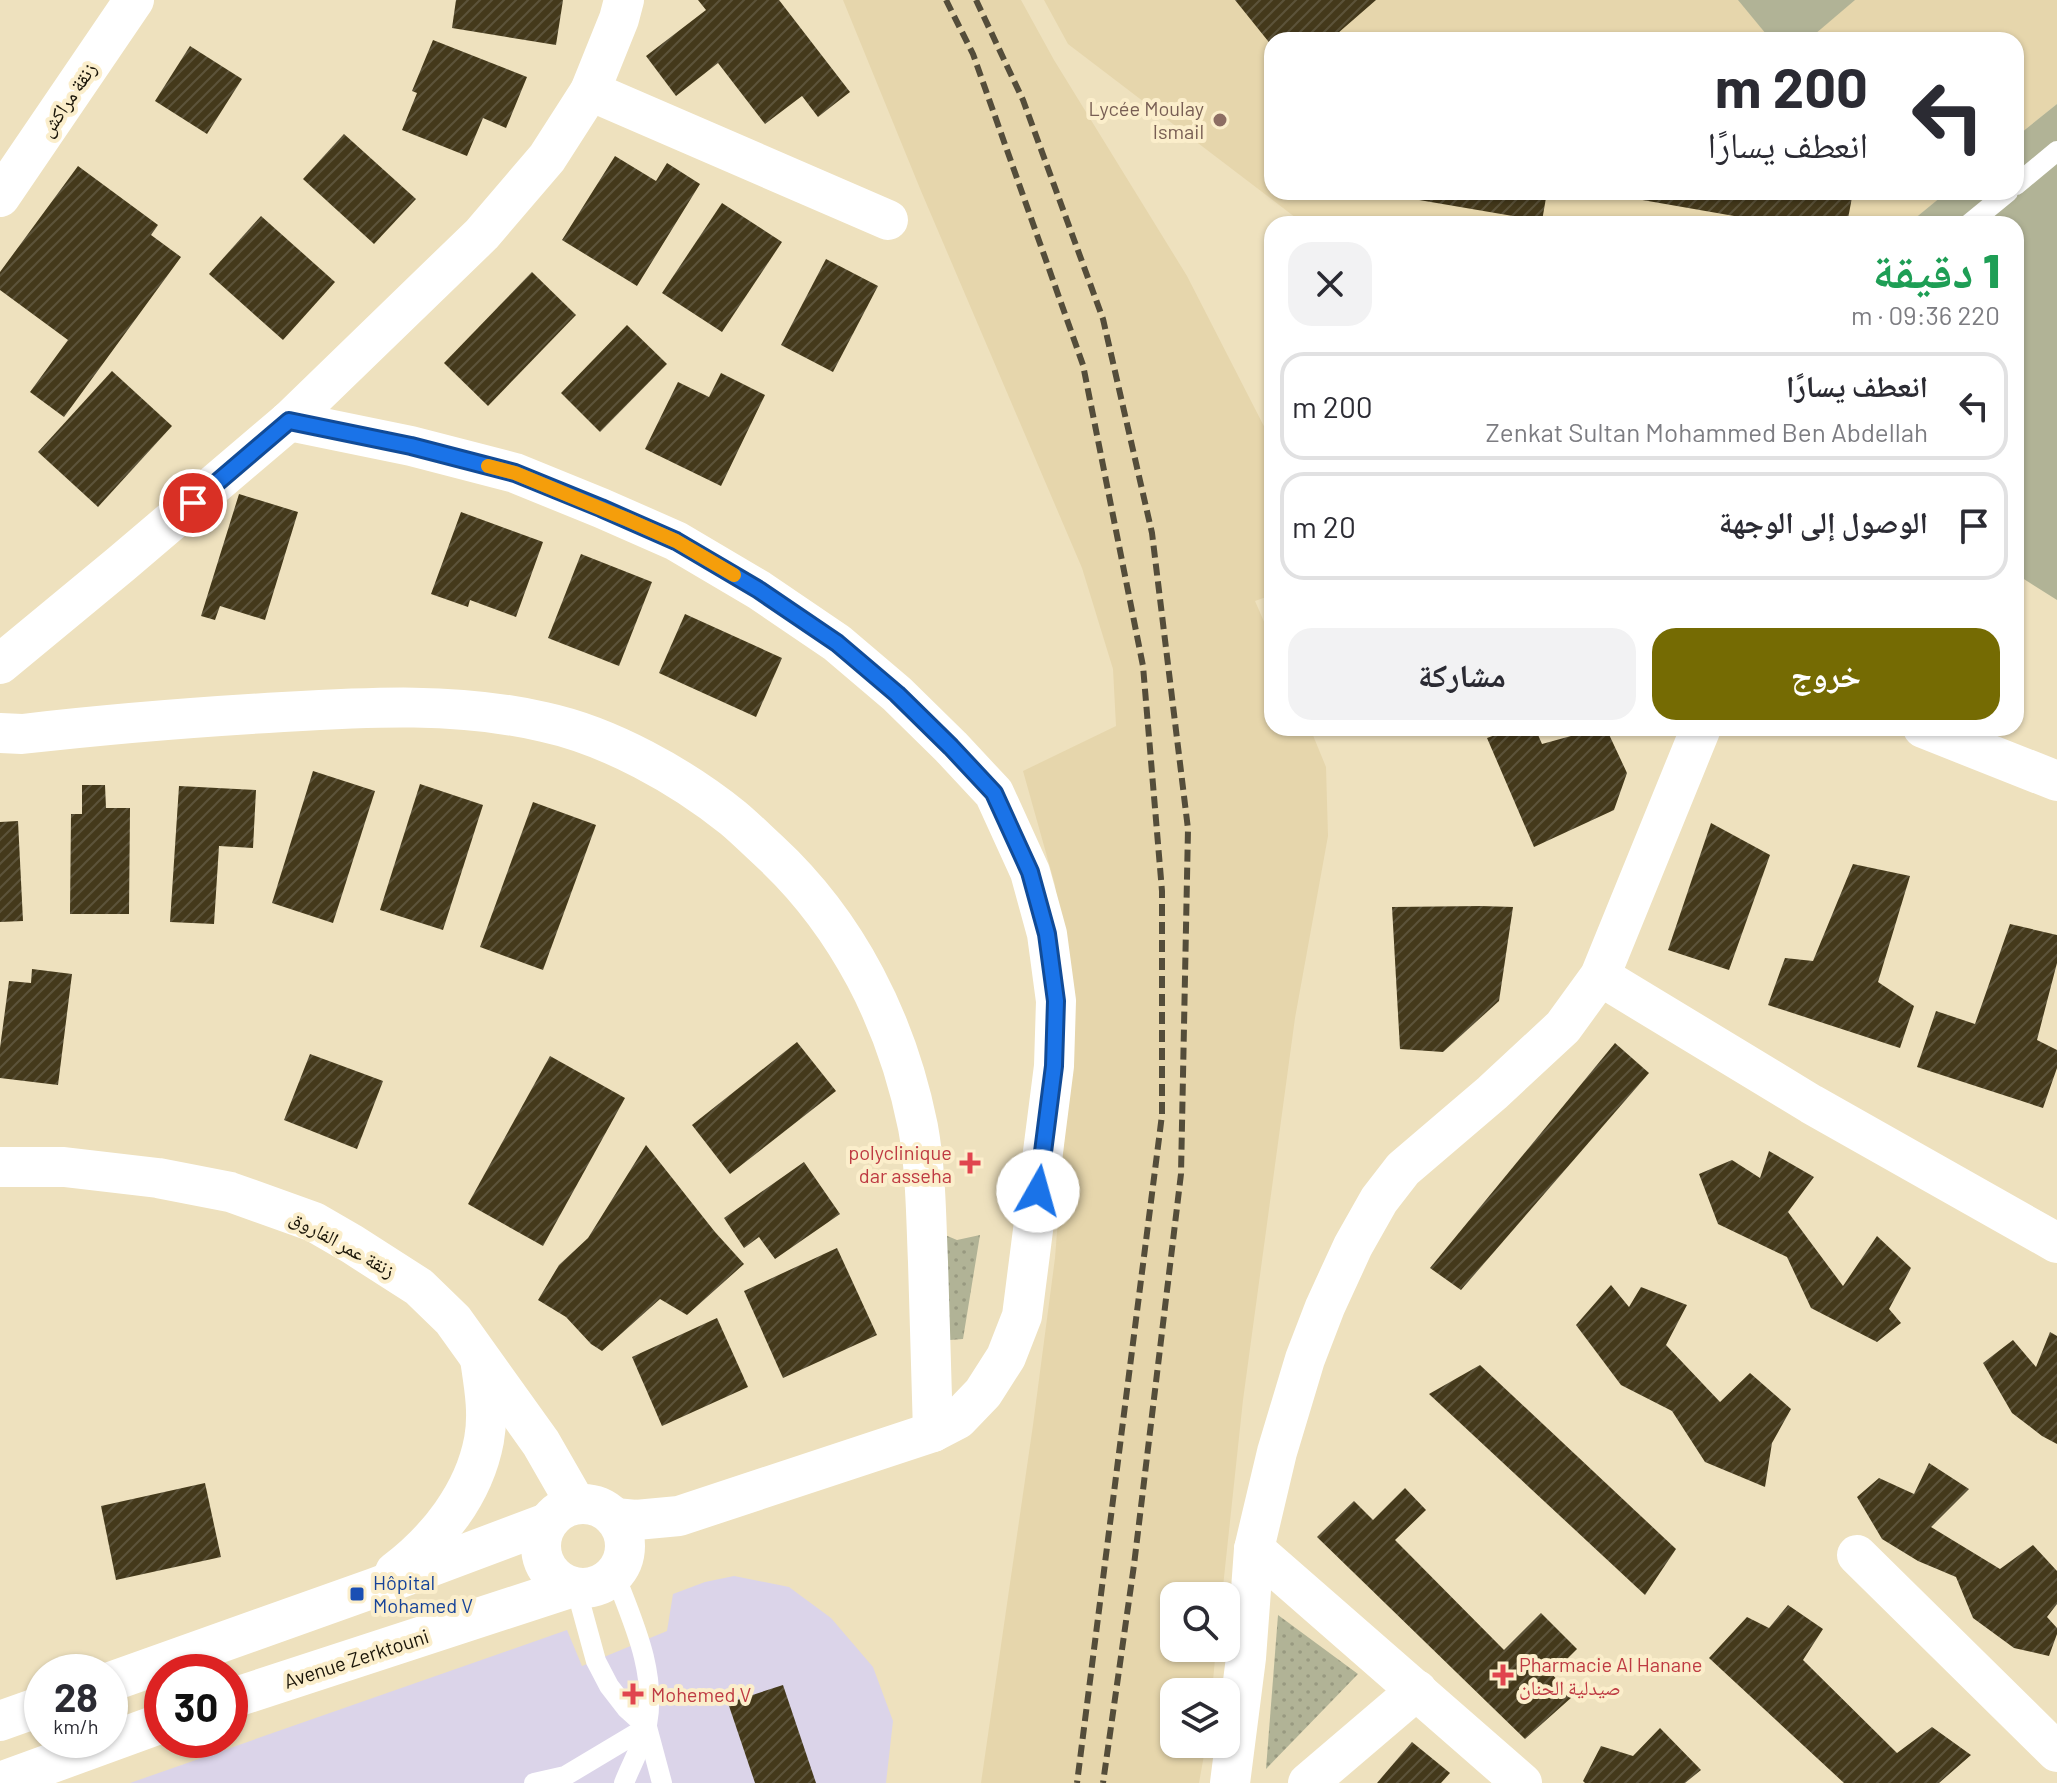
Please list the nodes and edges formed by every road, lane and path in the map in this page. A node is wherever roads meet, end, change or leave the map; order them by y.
1 (134, 0) edge
2 (624, 0) edge
3 (590, 91) junction
4 (2057, 151) edge
5 (2024, 178) edge
6 (0, 197) edge
7 (1998, 200) edge
8 (1979, 216) edge
9 (888, 220) dead end
10 (289, 421) junction
11 (0, 664) edge
12 (0, 733) edge
13 (1698, 736) edge
14 (1943, 736) edge
15 (2057, 781) edge
16 (1600, 976) junction
17 (0, 1167) edge
18 (2057, 1243) edge
19 (479, 1355) junction
20 (933, 1432) junction
21 (562, 1514) junction
22 (618, 1548) junction
23 (1254, 1549) junction
24 (1857, 1555) dead end
25 (374, 1588) junction
26 (574, 1588) junction
27 (128, 1676) edge
28 (1417, 1690) junction
29 (248, 1693) edge
30 (24, 1712) edge
31 (0, 1721) edge
32 (647, 1727) junction
33 (144, 1730) edge
34 (2057, 1752) edge
35 (2057, 1777) edge
36 (0, 1782) edge
37 (1520, 1782) edge
38 (534, 1783) edge
39 (624, 1783) edge
40 (662, 1783) edge
41 (1230, 1783) edge
42 (1308, 1783) edge
43 (2052, 1783) edge

1 - 6 street, زنقة مراكش
2 - 3 street
3 - 9 street
3 - 10 street
4 - 5 lane
7 - 8 lane
10 - 11 street
10 - 20 street
12 - 20 street
13 - 16 street
14 - 15 street
16 - 18 street
16 - 23 street
17 - 19 street, زنقة عمر الفاروق
19 - 21 street, زنقة عمر الفاروق
19 - 25 street
20 - 22 street
21 - 22 street
21 - 25 street
21 - 26 street
22 - 26 street
22 - 32 lane
23 - 28 street
23 - 41 street
24 - 34 street
25 - 27 street
26 - 29 street, Avenue Zerktouni
26 - 32 lane
28 - 37 street
28 - 42 street
30 - 31 street
32 - 38 lane
32 - 39 lane
32 - 40 lane
33 - 36 street
35 - 43 street

